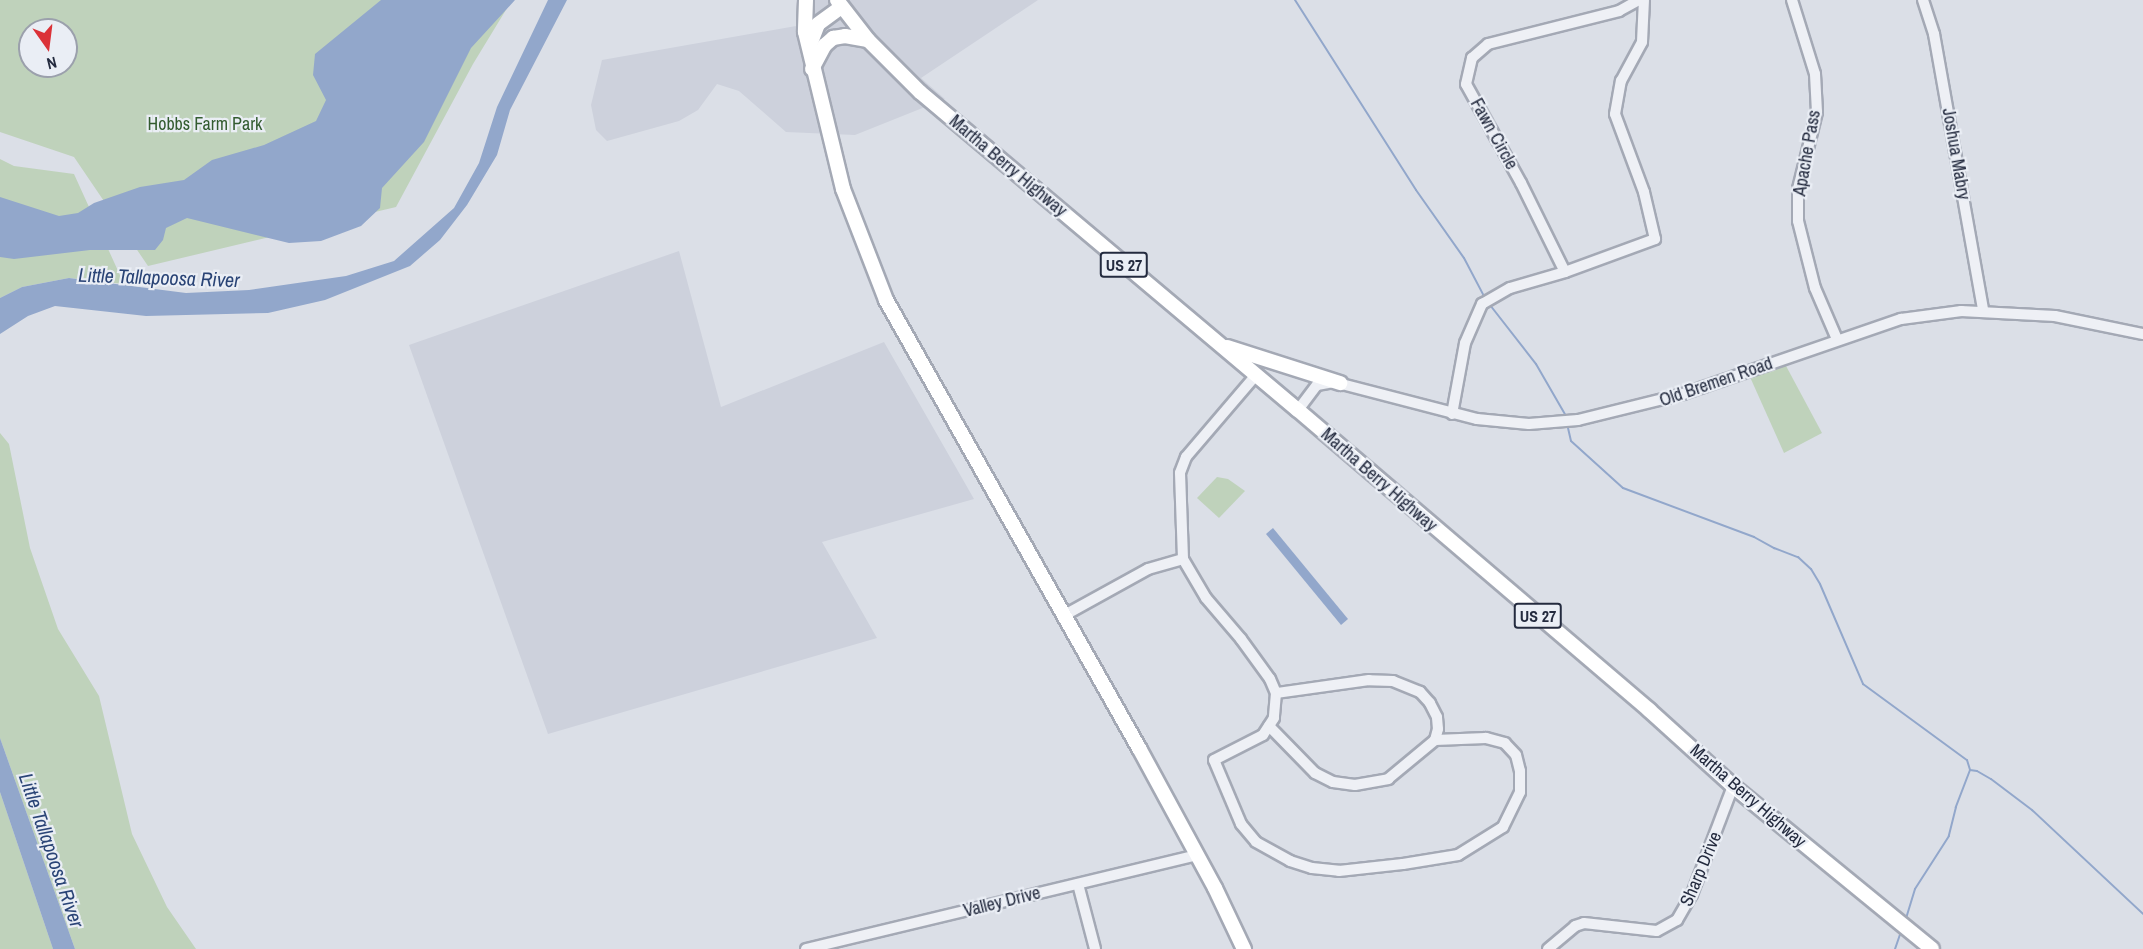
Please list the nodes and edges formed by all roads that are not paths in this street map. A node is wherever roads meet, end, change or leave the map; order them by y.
1 (806, 0) edge
2 (1641, 0) edge
3 (1792, 0) edge
4 (1923, 0) edge
5 (839, 4) edge
6 (809, 31) junction
7 (868, 40) junction
8 (812, 69) junction
9 (1565, 272) junction
10 (1983, 310) junction
11 (2143, 334) edge
12 (1837, 339) junction
13 (1220, 345) junction
14 (1256, 375) junction
15 (1340, 383) junction
16 (1298, 410) junction
17 (1452, 414) junction
18 (1183, 559) junction
19 (1063, 616) junction
20 (1276, 693) junction
21 (1269, 726) junction
22 (1435, 740) junction
23 (1733, 786) junction
24 (1197, 855) junction
25 (1078, 884) junction
26 (854, 938) junction
27 (806, 949) edge
28 (857, 949) edge
29 (1095, 949) edge
30 (1244, 949) edge
31 (1548, 949) edge
32 (1932, 949) edge

1 - 6 main road
2 - 9 street, Fawn Circle
2 - 9 street, Fawn Circle
3 - 12 street, Apache Pass
4 - 10 street, Joshua Mabry
5 - 6 main road
5 - 7 main road, Martha Berry Highway / US 27
6 - 8 main road
7 - 8 main road
7 - 13 main road, Martha Berry Highway / US 27
8 - 19 main road
9 - 17 street, Fawn Circle
10 - 11 street, Old Bremen Road
10 - 12 street, Old Bremen Road
12 - 17 street, Old Bremen Road
13 - 14 main road, Martha Berry Highway / US 27
13 - 15 main road
14 - 16 main road, Martha Berry Highway / US 27
14 - 18 street
15 - 16 street
15 - 17 street, Old Bremen Road
16 - 23 main road, Martha Berry Highway / US 27
18 - 19 street
18 - 20 street
19 - 24 main road
20 - 21 street
20 - 22 street
21 - 22 street
21 - 22 street
23 - 31 street, Sharp Drive
23 - 32 main road, Martha Berry Highway / US 27
24 - 25 street, Valley Drive
24 - 30 main road
25 - 26 street, Valley Drive
25 - 29 street
26 - 27 street, Valley Drive
26 - 28 street

